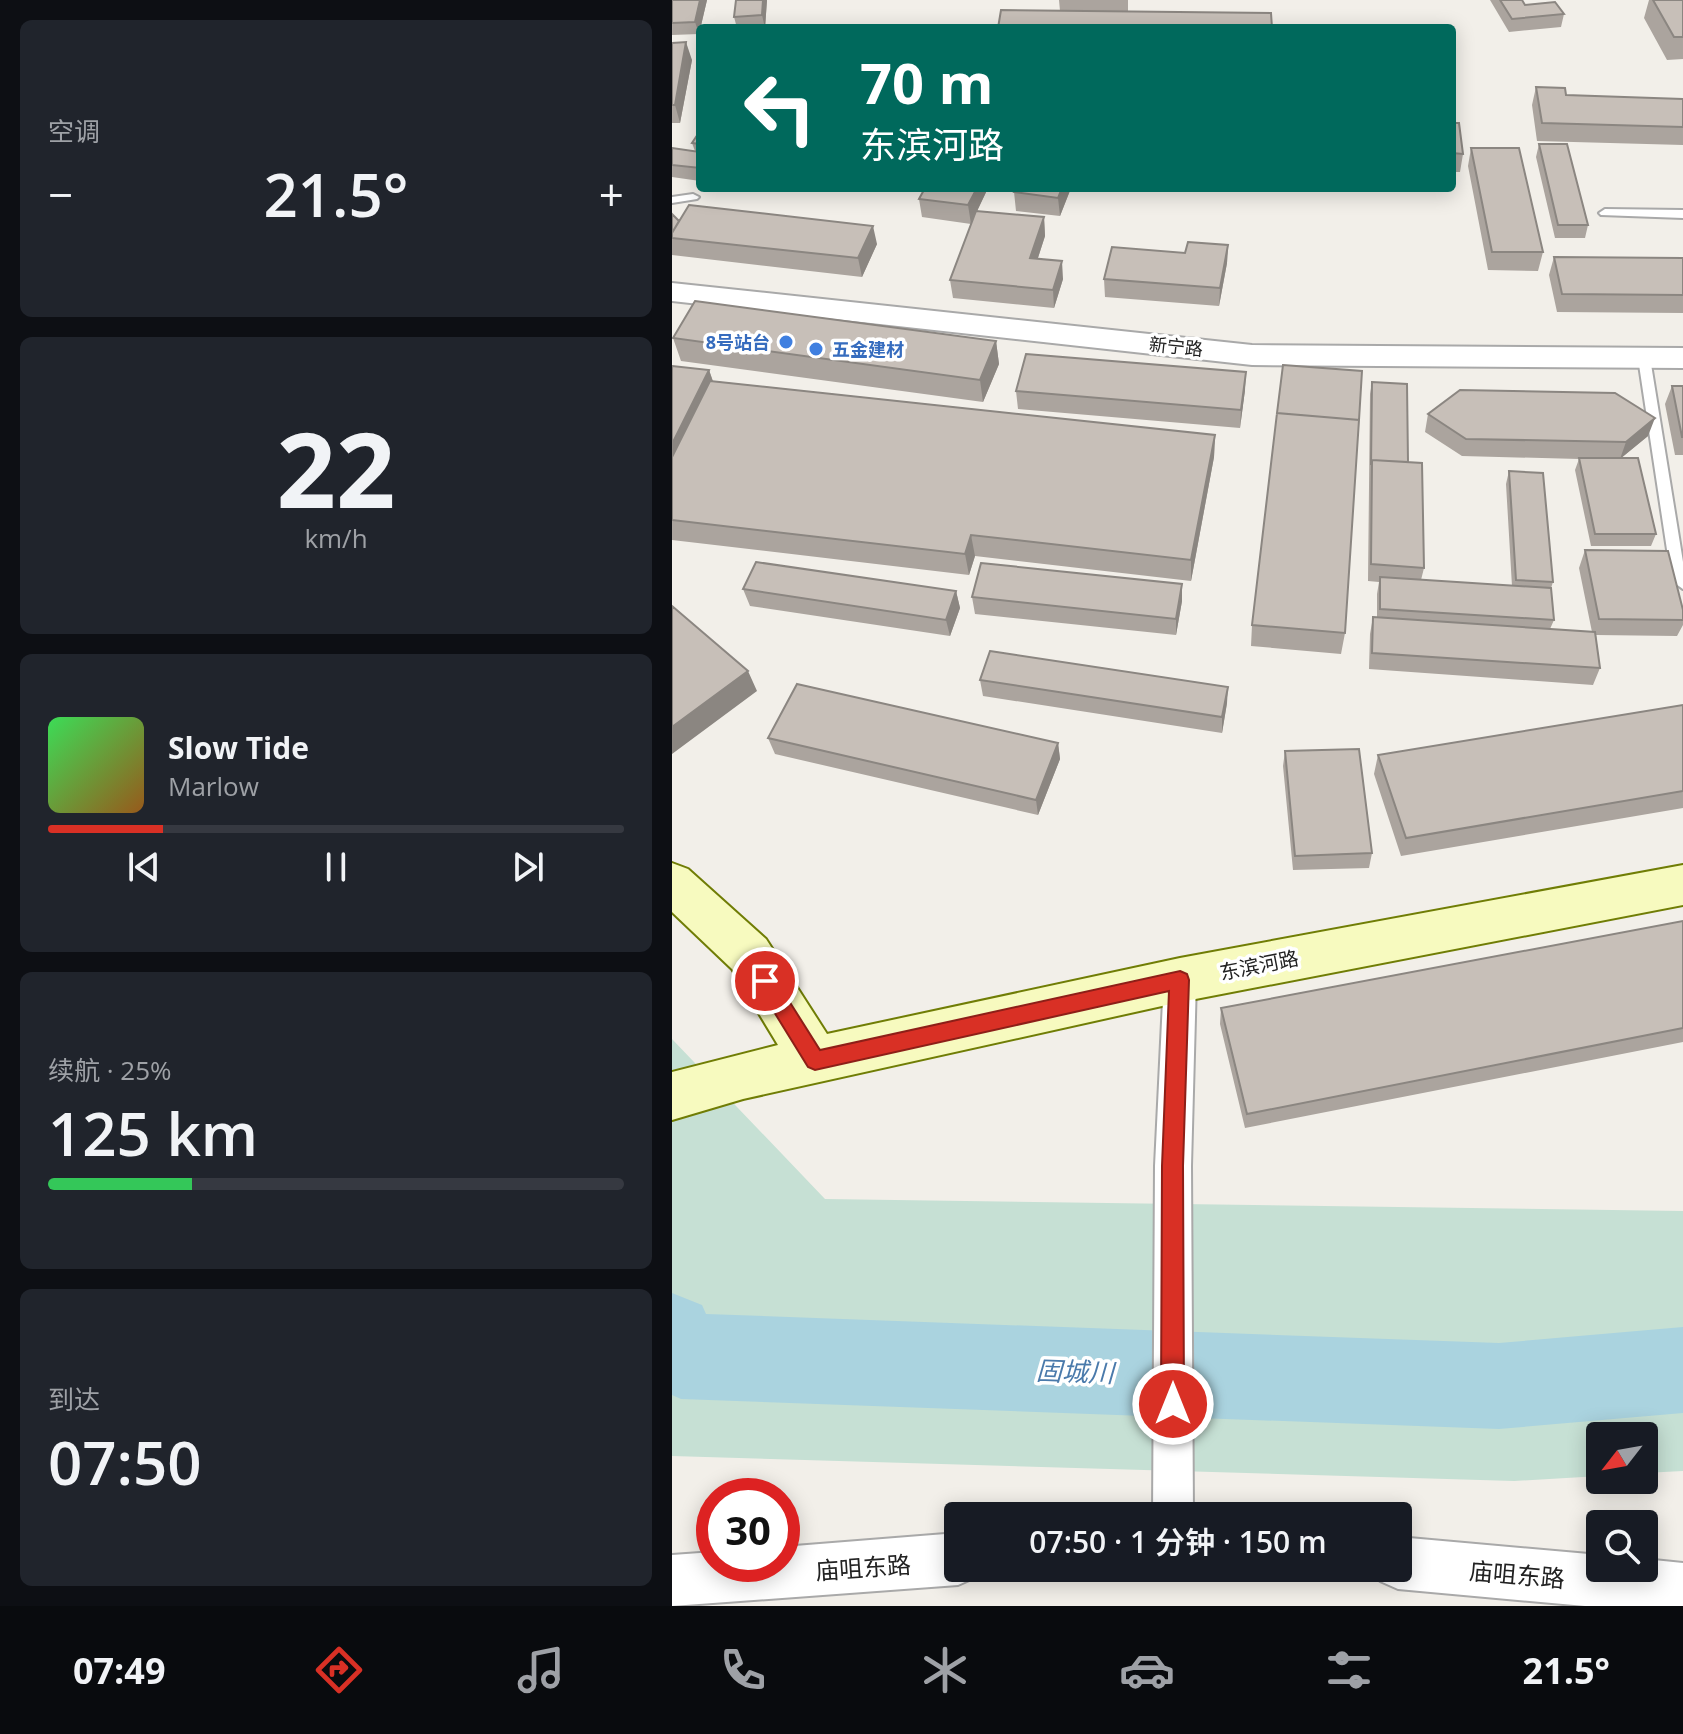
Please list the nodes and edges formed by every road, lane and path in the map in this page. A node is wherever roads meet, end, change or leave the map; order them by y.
1 (693, 197) dead end
2 (672, 200) edge
3 (1605, 213) dead end
4 (1683, 214) edge
5 (672, 292) edge
6 (1644, 358) junction
7 (1683, 358) edge
8 (1683, 584) edge
9 (672, 883) edge
10 (1683, 885) edge
11 (1180, 980) junction
12 (815, 1060) junction
13 (672, 1096) edge
14 (1173, 1502) edge
15 (944, 1560) edge
16 (1412, 1564) edge
17 (672, 1581) edge
18 (1683, 1589) edge

1 - 2 lane
3 - 4 lane
5 - 6 street, 新宁路
6 - 7 street, 新宁路
6 - 8 lane
9 - 12 main road
10 - 11 main road, 东滨河路
11 - 12 main road, 东滨河路
11 - 14 street
12 - 13 main road, 东滨河路
15 - 17 street, 庙咀东路
16 - 18 street, 庙咀东路

